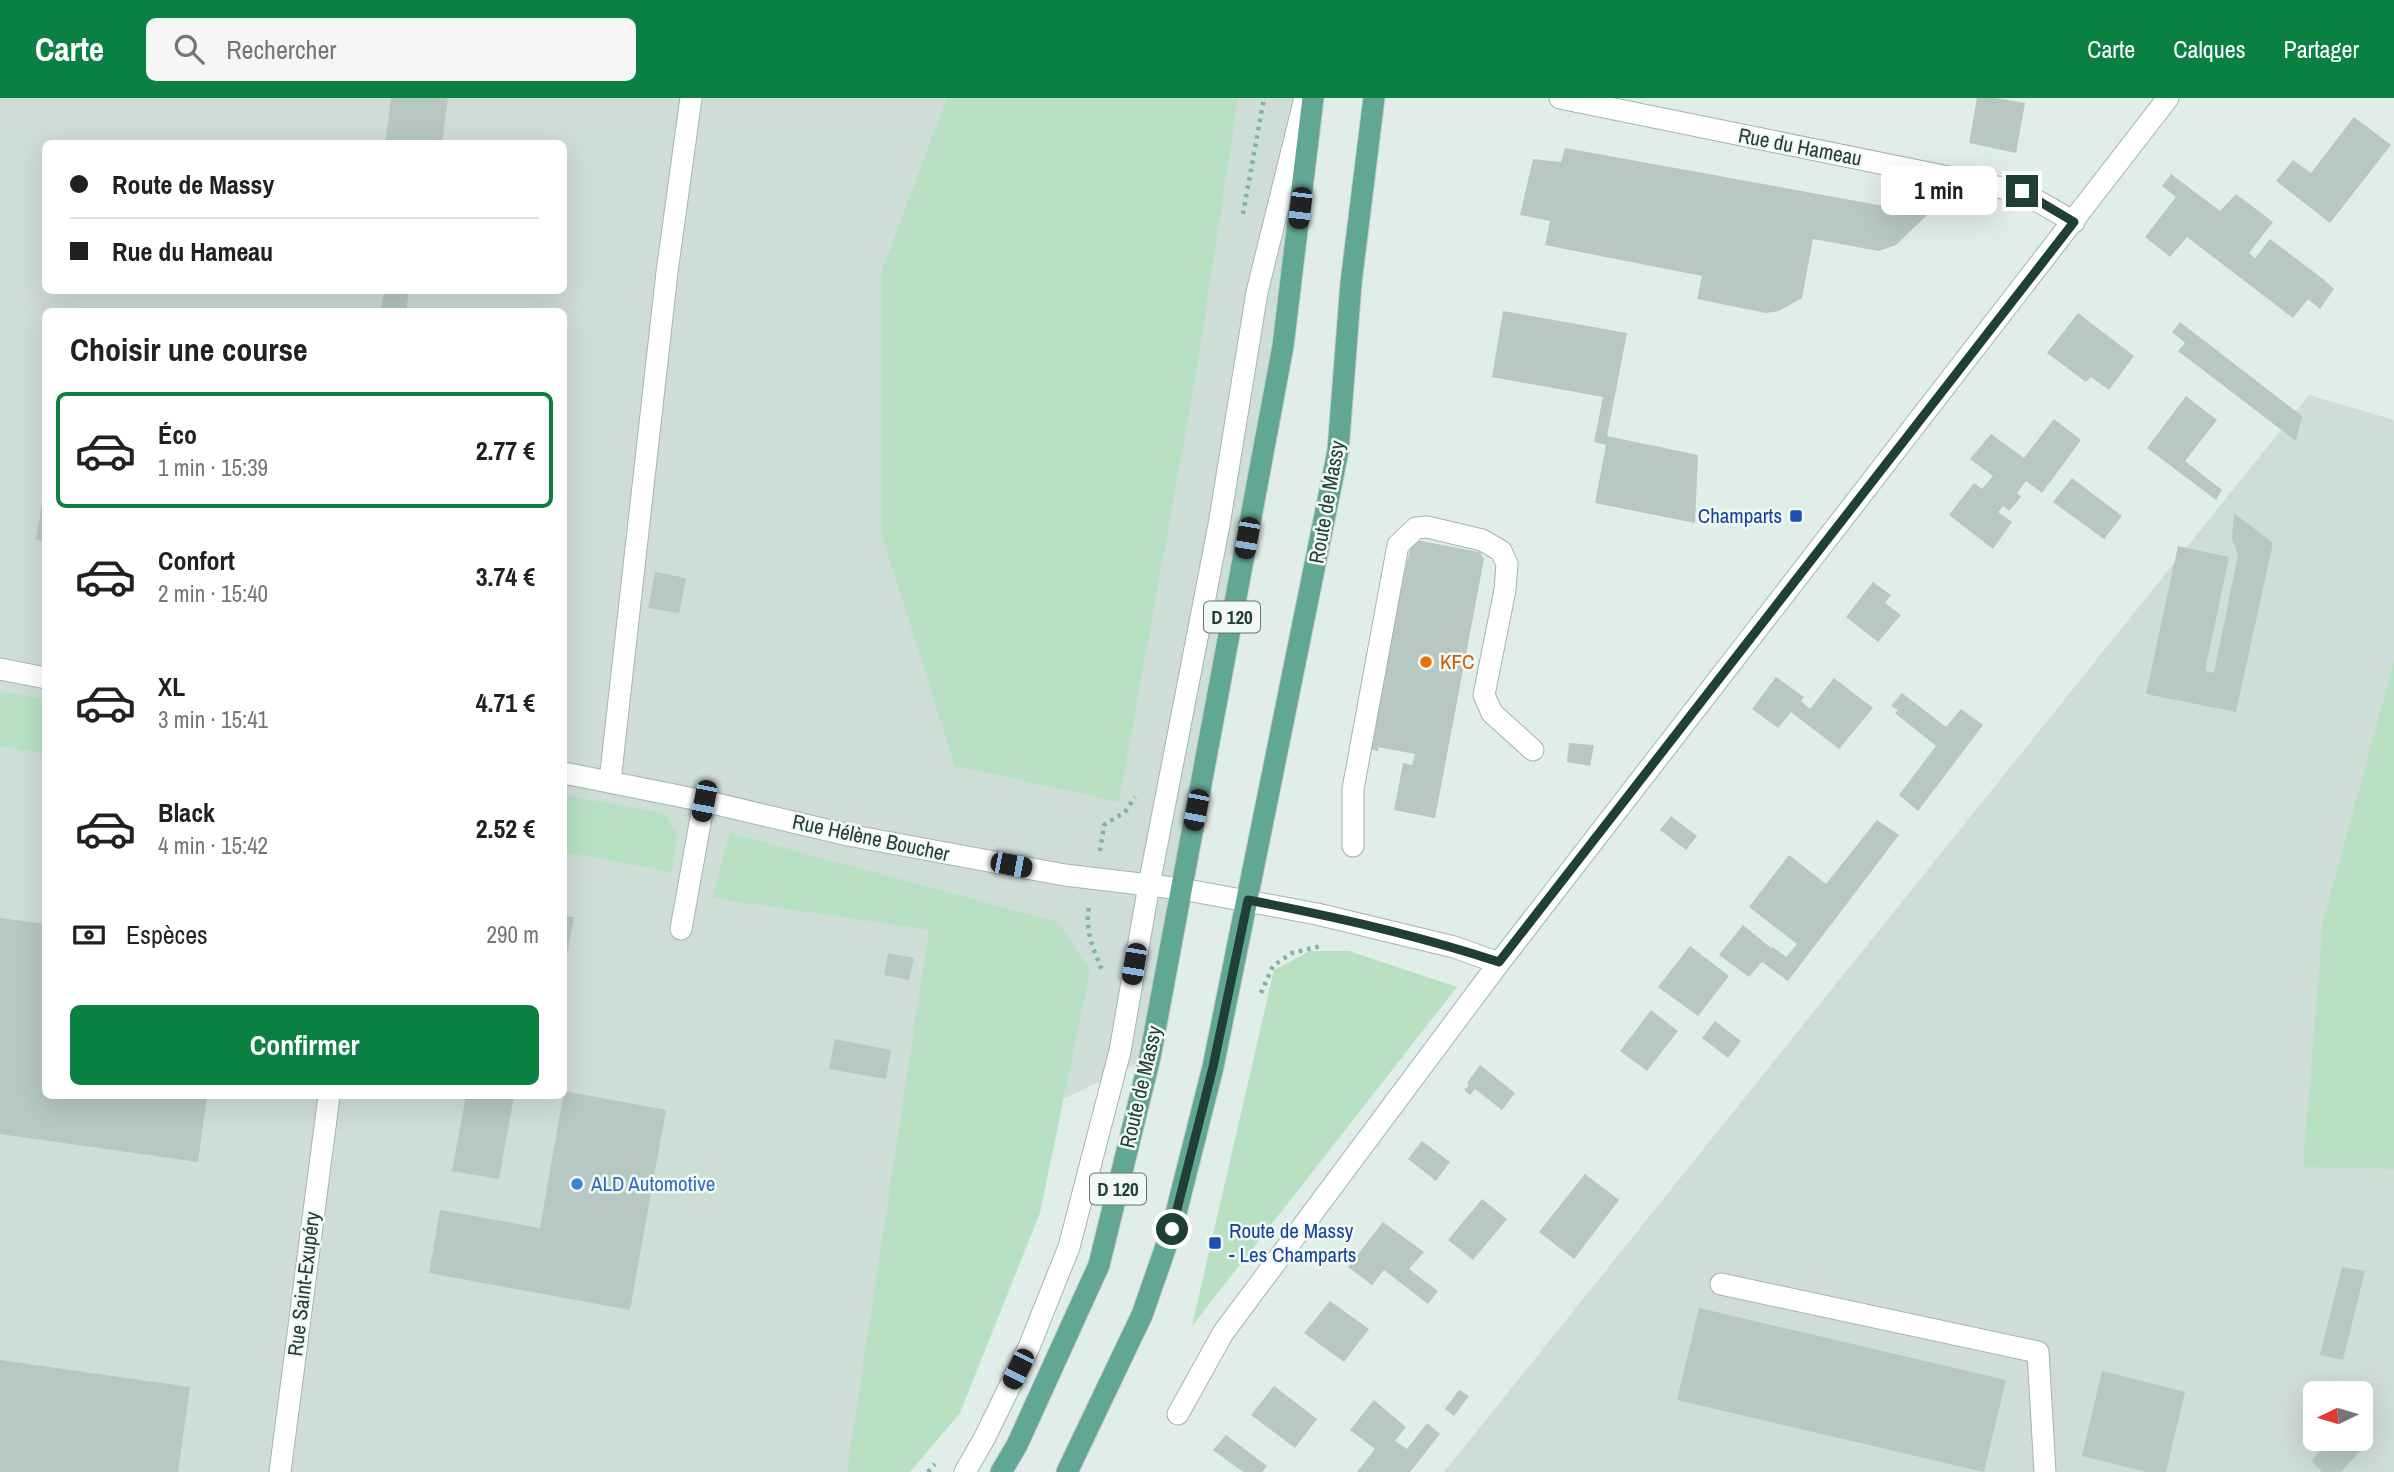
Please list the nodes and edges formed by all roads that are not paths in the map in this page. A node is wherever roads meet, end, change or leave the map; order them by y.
1 (691, 98) edge
2 (1305, 98) edge
3 (1313, 98) edge
4 (1374, 98) edge
5 (1560, 98) edge
6 (2168, 98) edge
7 (2074, 222) junction
8 (0, 669) edge
9 (42, 677) edge
10 (1533, 750) dead end
11 (567, 774) edge
12 (610, 782) junction
13 (704, 801) junction
14 (1353, 846) dead end
15 (1149, 885) junction
16 (1182, 889) junction
17 (1248, 900) junction
18 (681, 929) dead end
19 (1499, 962) junction
20 (329, 1099) edge
21 (1721, 1284) dead end
22 (1178, 1414) dead end
23 (280, 1472) edge
24 (965, 1472) edge
25 (1000, 1472) edge
26 (1067, 1472) edge
27 (2045, 1472) edge

1 - 12 street
2 - 15 street
3 - 16 main road, Route de Massy / D 120
4 - 17 main road, Route de Massy
5 - 7 street, Rue du Hameau
6 - 7 street
7 - 19 street
8 - 9 street
10 - 14 street
11 - 12 street, Rue Hélène Boucher
12 - 13 street, Rue Hélène Boucher
13 - 15 street, Rue Hélène Boucher
13 - 18 street
15 - 16 street, Rue Hélène Boucher
15 - 24 street
16 - 17 street
16 - 25 main road, Route de Massy / D 120
17 - 19 street
17 - 26 main road, Route de Massy
19 - 22 street
20 - 23 street, Rue Saint-Exupéry
21 - 27 street

